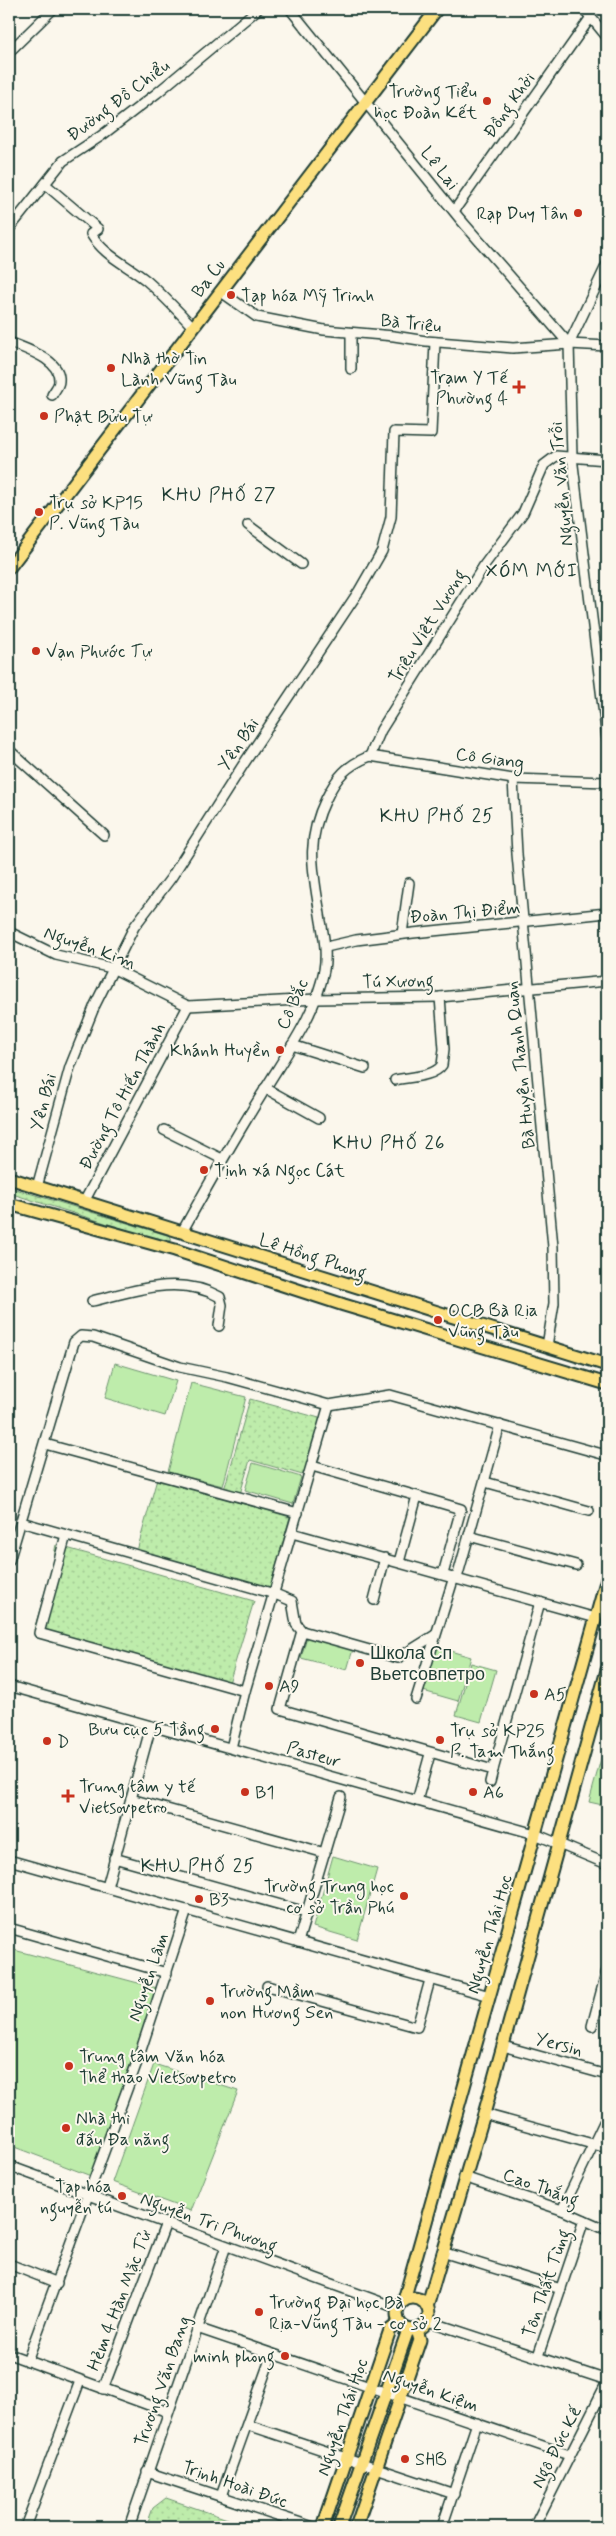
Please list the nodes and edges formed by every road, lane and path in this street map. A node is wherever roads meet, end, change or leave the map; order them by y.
1 (53, 9) edge
2 (258, 9) edge
3 (290, 9) edge
4 (437, 9) edge
5 (584, 9) edge
6 (591, 18) junction
7 (607, 37) edge
8 (10, 49) edge
9 (366, 100) junction
10 (45, 184) junction
11 (454, 211) junction
12 (9, 229) edge
13 (607, 264) edge
14 (220, 291) junction
15 (193, 327) junction
16 (351, 334) junction
17 (9, 342) edge
18 (436, 342) junction
19 (568, 344) junction
20 (607, 346) edge
21 (351, 369) dead end
22 (52, 395) dead end
23 (572, 457) junction
24 (607, 460) edge
25 (248, 525) dead end
26 (301, 564) dead end
27 (9, 568) edge
28 (607, 739) edge
29 (9, 750) edge
30 (370, 756) junction
31 (513, 779) junction
32 (607, 782) edge
33 (104, 835) dead end
34 (409, 883) dead end
35 (607, 913) edge
36 (524, 923) junction
37 (9, 932) edge
38 (402, 934) junction
39 (326, 948) junction
40 (112, 968) junction
41 (607, 980) edge
42 (529, 988) junction
43 (440, 997) junction
44 (316, 999) junction
45 (188, 1006) junction
46 (292, 1045) junction
47 (365, 1068) dead end
48 (395, 1080) dead end
49 (265, 1088) junction
50 (319, 1118) dead end
51 (164, 1130) dead end
52 (222, 1159) junction
53 (9, 1178) edge
54 (37, 1187) junction
55 (84, 1202) junction
56 (9, 1204) edge
57 (182, 1232) junction
58 (175, 1250) junction
59 (92, 1301) dead end
60 (220, 1326) dead end
61 (547, 1346) junction
62 (607, 1365) edge
63 (607, 1384) edge
64 (329, 1405) junction
65 (500, 1425) junction
66 (46, 1444) junction
67 (602, 1454) dead end
68 (312, 1466) junction
69 (485, 1482) junction
70 (417, 1496) junction
71 (589, 1511) dead end
72 (298, 1513) junction
73 (20, 1522) junction
74 (292, 1533) junction
75 (66, 1536) junction
76 (469, 1536) junction
77 (386, 1558) junction
78 (9, 1561) edge
79 (399, 1562) junction
80 (576, 1565) dead end
81 (442, 1574) junction
82 (455, 1578) junction
83 (607, 1578) edge
84 (275, 1594) junction
85 (374, 1600) dead end
86 (540, 1602) junction
87 (596, 1618) junction
88 (607, 1621) edge
89 (302, 1631) junction
90 (435, 1635) junction
91 (607, 1670) edge
92 (9, 1686) edge
93 (245, 1690) junction
94 (416, 1699) dead end
95 (151, 1726) junction
96 (231, 1748) junction
97 (430, 1754) junction
98 (493, 1770) junction
99 (490, 1782) dead end
100 (341, 1797) dead end
101 (131, 1799) junction
102 (417, 1800) junction
103 (535, 1834) junction
104 (558, 1845) junction
105 (324, 1853) junction
106 (114, 1858) junction
107 (9, 1860) edge
108 (607, 1864) edge
109 (107, 1887) junction
110 (187, 1910) junction
111 (306, 1912) junction
112 (9, 1928) edge
113 (298, 1942) junction
114 (607, 1970) edge
115 (167, 1973) junction
116 (430, 1980) junction
117 (267, 1986) dead end
118 (605, 1986) edge
119 (490, 1996) junction
120 (592, 2026) dead end
121 (503, 2046) junction
122 (607, 2075) edge
123 (484, 2114) junction
124 (607, 2116) edge
125 (595, 2143) junction
126 (607, 2148) edge
127 (9, 2166) edge
128 (464, 2177) junction
129 (90, 2195) junction
130 (562, 2210) junction
131 (584, 2220) junction
132 (166, 2223) junction
133 (607, 2230) edge
134 (226, 2246) junction
135 (442, 2252) junction
136 (9, 2264) edge
137 (57, 2283) junction
138 (561, 2289) junction
139 (401, 2304) junction
140 (428, 2307) junction
141 (428, 2321) junction
142 (408, 2327) junction
143 (197, 2328) junction
144 (9, 2354) edge
145 (272, 2354) junction
146 (538, 2356) junction
147 (27, 2361) junction
148 (80, 2381) junction
149 (607, 2381) edge
150 (371, 2387) junction
151 (103, 2389) junction
152 (385, 2392) junction
153 (401, 2397) junction
154 (168, 2412) junction
155 (476, 2423) junction
156 (248, 2425) junction
157 (569, 2455) junction
158 (346, 2457) junction
159 (361, 2463) junction
160 (376, 2468) junction
161 (147, 2472) junction
162 (454, 2494) junction
163 (221, 2496) junction
164 (25, 2527) edge
165 (129, 2527) edge
166 (313, 2527) edge
167 (323, 2527) edge
168 (339, 2527) edge
169 (356, 2527) edge
170 (442, 2527) edge
171 (534, 2527) edge

1 - 8 street
2 - 10 street, Đường Đồ Chiểu
3 - 9 street, Lê Lai
4 - 9 main road, Ba Cu
5 - 6 street
6 - 7 street
6 - 11 street, Đồng Khởi
9 - 11 street, Lê Lai
9 - 14 main road, Ba Cu
10 - 12 street, Đường Đồ Chiểu
10 - 15 street
11 - 19 street, Lê Lai
13 - 19 street
14 - 15 main road, Ba Cu
14 - 16 street, Bà Triệu
15 - 27 main road, Ba Cu
16 - 18 street, Bà Triệu
16 - 21 street
17 - 22 street
18 - 19 street, Bà Triệu
18 - 40 street, Yên Bái
19 - 20 street, Bà Triệu
19 - 23 street, Nguyễn Văn Trỗi
23 - 24 street, Triệu Việt Vương
23 - 28 street, Nguyễn Văn Trỗi
23 - 30 street, Triệu Việt Vương
25 - 26 street
29 - 33 street
30 - 31 street, Cô Giang
30 - 39 street, Cô Bắc
31 - 32 street, Cô Giang
31 - 36 street, Bà Huyện Thanh Quan
34 - 38 street
35 - 36 street, Đoàn Thị Điểm
36 - 38 street, Đoàn Thị Điểm
36 - 42 street, Bà Huyện Thanh Quan
37 - 40 street, Nguyễn Kim
38 - 39 street, Đoàn Thị Điểm
39 - 44 street, Cô Bắc
40 - 45 street, Nguyễn Kim
40 - 54 street, Yên Bái
41 - 42 street, Tú Xương
42 - 43 street, Tú Xương
42 - 61 street, Bà Huyện Thanh Quan
43 - 44 street, Tú Xương
43 - 48 street
44 - 45 street, Tú Xương
44 - 46 street, Cô Bắc
45 - 55 street, Đường Tô Hiến Thành
46 - 47 street
46 - 49 street, Cô Bắc
49 - 50 street
49 - 52 street, Cô Bắc
51 - 52 street
52 - 57 street, Cô Bắc
53 - 54 main road, Lê Hồng Phong
54 - 55 main road, Lê Hồng Phong
55 - 57 main road, Lê Hồng Phong
56 - 58 main road, Lê Hồng Phong
57 - 58 main road
57 - 61 main road, Lê Hồng Phong
58 - 63 main road, Lê Hồng Phong
59 - 60 street
61 - 62 main road, Lê Hồng Phong
64 - 65 street
64 - 66 street
64 - 68 street
65 - 67 street
65 - 69 street
66 - 72 street
66 - 73 street
68 - 70 street
68 - 72 street
69 - 71 street
69 - 76 street
70 - 79 street
70 - 81 street
72 - 74 street
73 - 75 street
73 - 78 street
74 - 77 street
74 - 84 street
75 - 84 street
75 - 93 street
76 - 80 street
76 - 82 street
77 - 79 street
77 - 85 street
79 - 81 street
81 - 82 street
82 - 86 street
82 - 90 street
83 - 87 main road, Nguyễn Thái Học
84 - 89 street
84 - 93 street
86 - 87 street
86 - 98 street
87 - 88 main road
87 - 103 main road, Nguyễn Thái Học
89 - 90 street
89 - 97 street
90 - 94 street
91 - 104 main road
92 - 95 street, Pasteur
93 - 96 street
95 - 96 street, Pasteur
95 - 101 street
96 - 102 street, Pasteur
97 - 98 street
97 - 102 street
98 - 99 street
100 - 105 street
101 - 105 street
101 - 106 street
102 - 103 street, Pasteur
103 - 104 street, Pasteur
103 - 119 main road, Nguyễn Thái Học
104 - 108 street, Pasteur
104 - 121 main road
105 - 111 street
106 - 109 street
106 - 111 street
107 - 109 street
109 - 110 street
110 - 113 street
110 - 115 street, Nguyễn Lâm
111 - 113 street
112 - 115 street
113 - 116 street
114 - 118 street
115 - 129 street, Nguyễn Lâm
116 - 117 street
116 - 119 street
118 - 120 street
119 - 139 main road, Nguyễn Thái Học
121 - 122 street, Yersin
121 - 123 main road
123 - 125 street
123 - 128 main road
124 - 125 street, Tôn Thất Tùng
125 - 126 street
125 - 130 street, Tôn Thất Tùng
127 - 129 street, Nguyễn Tri Phương
128 - 130 street, Cao Thắng
128 - 135 main road
129 - 132 street, Nguyễn Tri Phương
129 - 137 street, Nguyễn Lâm
130 - 131 street, Cao Thắng
131 - 133 street, Cao Thắng
131 - 138 street, Tôn Thất Tùng
132 - 134 street, Nguyễn Tri Phương
132 - 151 street, Hẻm 4 Hàn Mặc Tử
134 - 139 street, Nguyễn Tri Phương
134 - 143 street, Trương Văn Bang
135 - 138 street
135 - 140 main road
136 - 137 street
137 - 147 street, Nguyễn Lâm
138 - 146 street, Tôn Thất Tùng
139 - 140 main road
139 - 142 main road
140 - 141 main road
141 - 142 main road
141 - 146 street
142 - 150 main road, Nguyễn Thái Học
142 - 152 main road, Nguyễn Thái Học
142 - 153 main road
143 - 145 street, Nguyễn Kiệm
143 - 154 street, Trương Văn Bang
144 - 147 street
145 - 150 street, Nguyễn Kiệm
145 - 156 street
146 - 149 street
147 - 148 street
148 - 151 street
148 - 164 street
149 - 157 street, Ngô Đức Kế
150 - 152 street, Nguyễn Kiệm
150 - 158 main road, Nguyễn Thái Học
151 - 154 street
152 - 153 street, Nguyễn Kiệm
152 - 159 main road, Nguyễn Thái Học
153 - 155 street, Nguyễn Kiệm
153 - 160 main road
154 - 161 street, Trương Văn Bang
155 - 157 street, Nguyễn Kiệm
155 - 162 street
156 - 158 street
156 - 163 street
157 - 171 street, Ngô Đức Kế
158 - 159 street
158 - 167 main road, Nguyễn Thái Học
159 - 160 street
159 - 168 main road, Nguyễn Thái Học
160 - 162 street
160 - 169 main road
161 - 163 street, Trịnh Hoài Đức
161 - 165 street, Trương Văn Bang
162 - 170 street
163 - 166 street, Trịnh Hoài Đức

